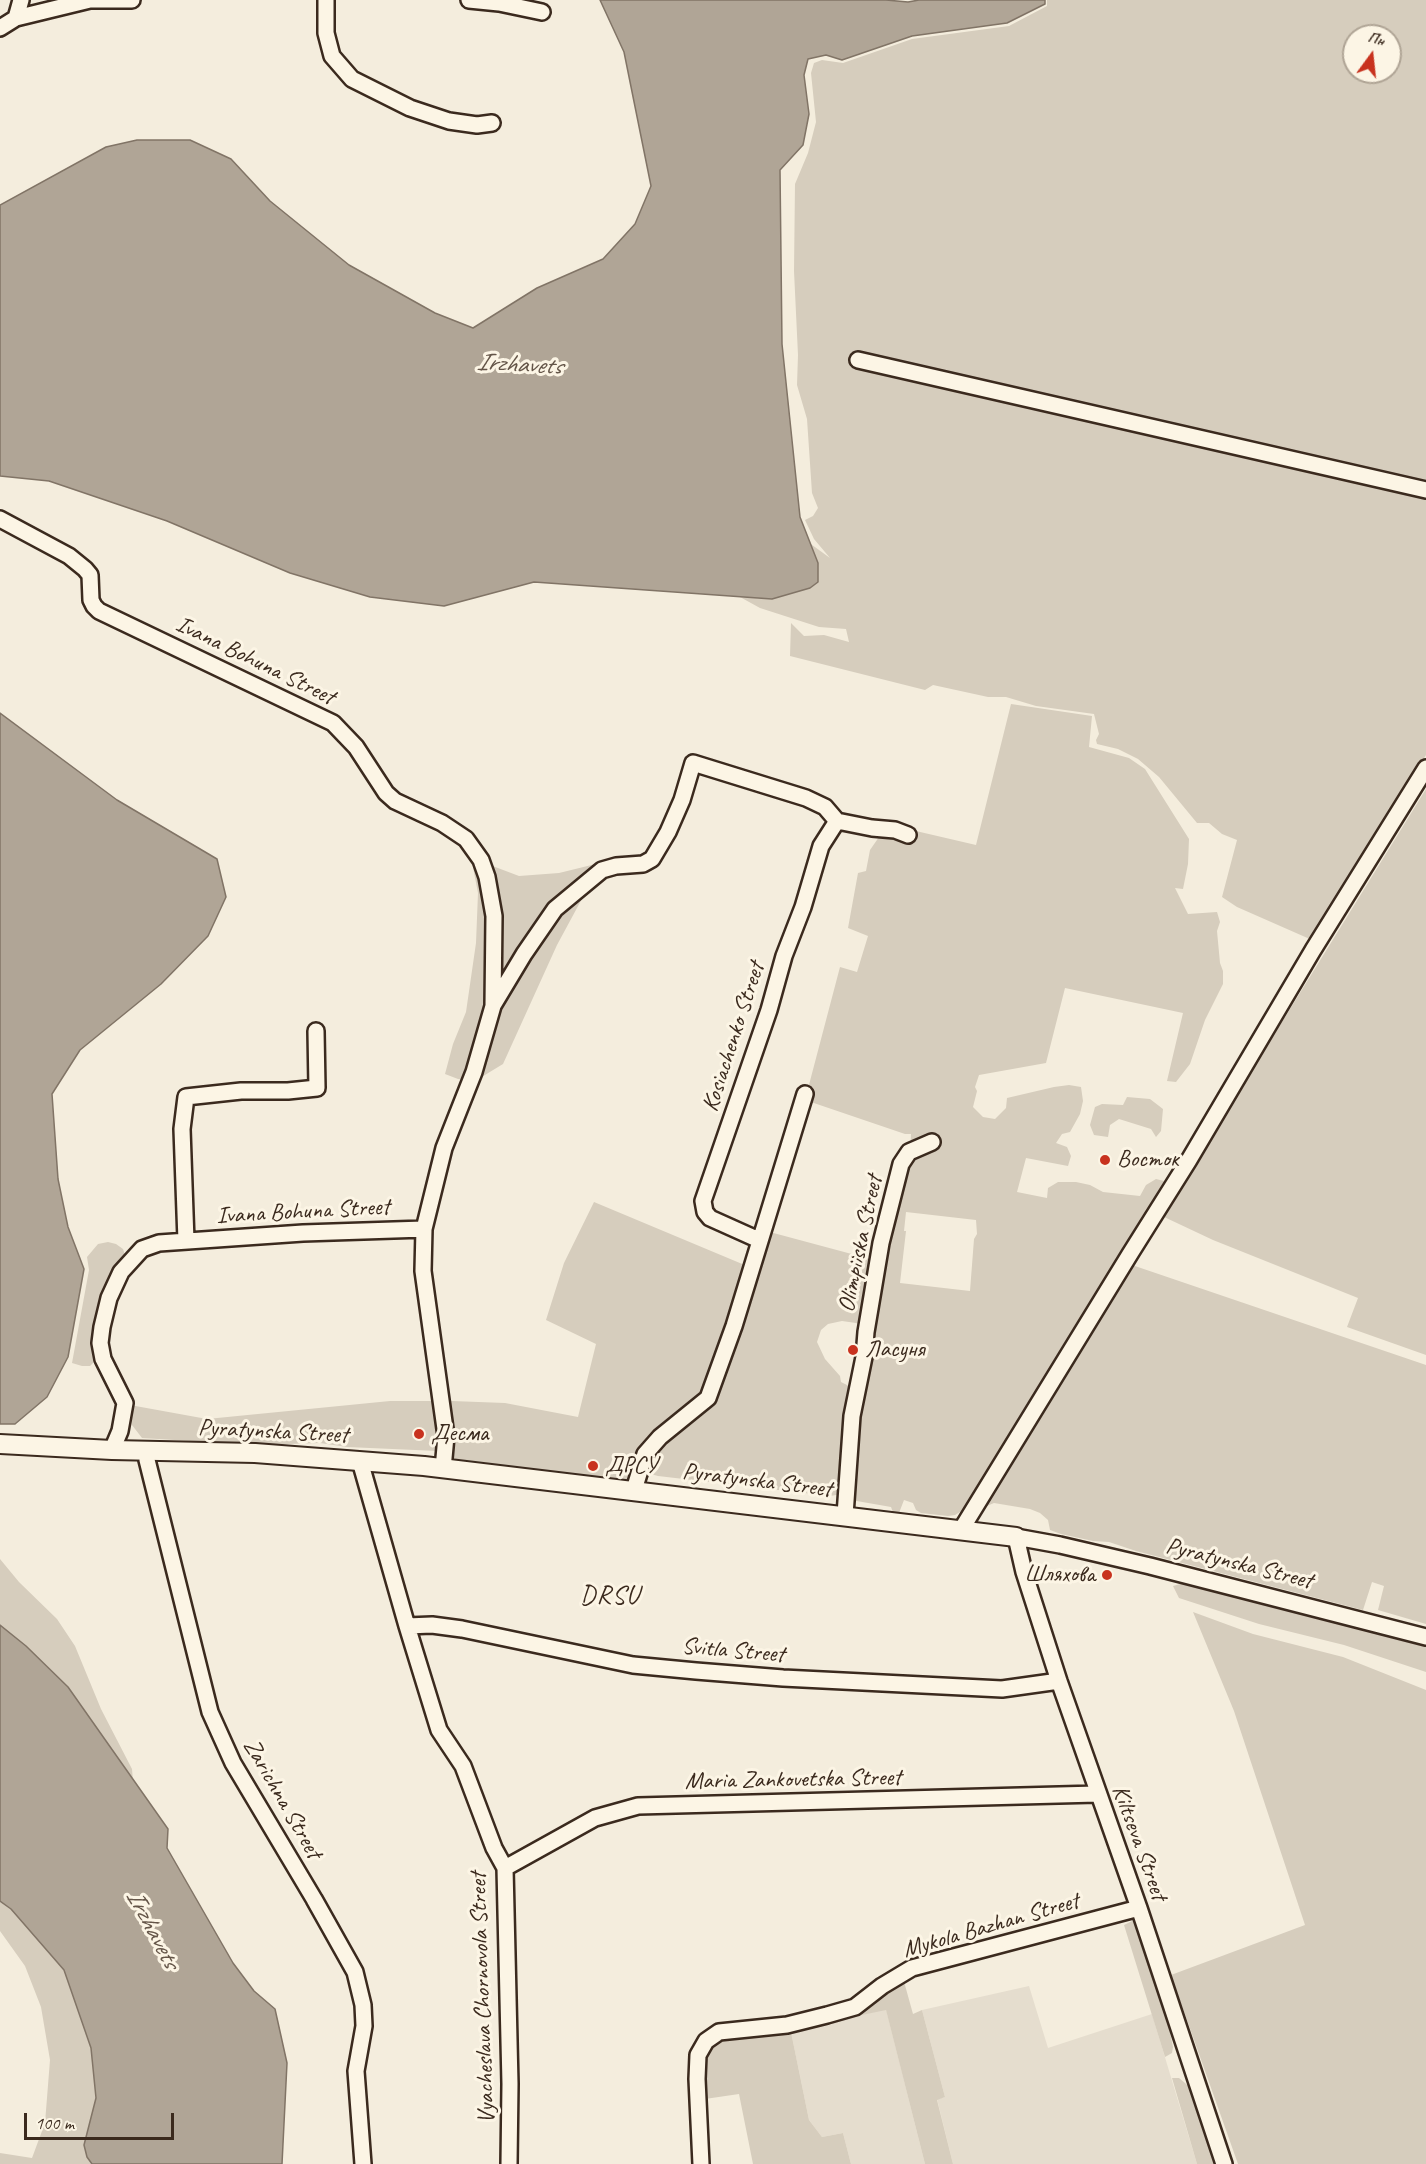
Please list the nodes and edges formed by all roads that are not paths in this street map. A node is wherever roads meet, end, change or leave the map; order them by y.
1 (21, 0) edge
2 (90, 0) edge
3 (132, 0) edge
4 (326, 0) edge
5 (469, 0) edge
6 (542, 12) dead end
7 (16, 18) junction
8 (0, 28) edge
9 (492, 123) dead end
10 (858, 360) dead end
11 (1426, 490) edge
12 (0, 519) edge
13 (1426, 768) edge
14 (837, 821) junction
15 (908, 835) dead end
16 (493, 1006) junction
17 (315, 1031) dead end
18 (805, 1094) dead end
19 (932, 1142) dead end
20 (424, 1229) junction
21 (759, 1240) junction
22 (186, 1241) junction
23 (0, 1444) edge
24 (112, 1450) junction
25 (147, 1450) junction
26 (360, 1461) junction
27 (443, 1469) junction
28 (634, 1490) junction
29 (845, 1515) junction
30 (961, 1530) junction
31 (1016, 1537) junction
32 (406, 1626) junction
33 (1426, 1637) edge
34 (1059, 1682) junction
35 (1097, 1794) junction
36 (505, 1868) junction
37 (1139, 1908) junction
38 (363, 2164) edge
39 (509, 2164) edge
40 (701, 2164) edge
41 (1224, 2164) edge

1 - 7 street
2 - 3 street
2 - 7 street
4 - 9 street
5 - 6 street
7 - 8 street
10 - 11 street
12 - 16 street, Ivana Bohuna Street
13 - 30 street
14 - 15 street, Ivana Bohuna Street
14 - 16 street, Ivana Bohuna Street
14 - 21 street, Kosiachenko Street
16 - 20 street, Ivana Bohuna Street
17 - 22 street, Ivana Bohuna Street
18 - 21 street
19 - 29 street, Olimpiiska Street
20 - 22 street, Ivana Bohuna Street
20 - 27 street, Ivana Bohuna Street
21 - 28 street
22 - 24 street, Ivana Bohuna Street
23 - 24 main road, Pyratynska Street
24 - 25 main road, Pyratynska Street
25 - 26 main road, Pyratynska Street
25 - 38 street, Zarichna Street
26 - 27 main road, Pyratynska Street
26 - 32 street, Vyacheslava Chornovola Street
27 - 28 main road, Pyratynska Street
28 - 29 main road, Pyratynska Street
29 - 30 main road, Pyratynska Street
30 - 31 main road, Pyratynska Street
31 - 33 street, Pyratynska Street
31 - 34 street, Kiltseva Street
32 - 34 street, Svitla Street
32 - 36 street, Vyacheslava Chornovola Street
34 - 35 street, Kiltseva Street
35 - 36 street, Maria Zankovetska Street
35 - 37 street, Kiltseva Street
36 - 39 street, Vyacheslava Chornovola Street
37 - 40 street, Mykola Bazhan Street
37 - 41 street, Kiltseva Street

